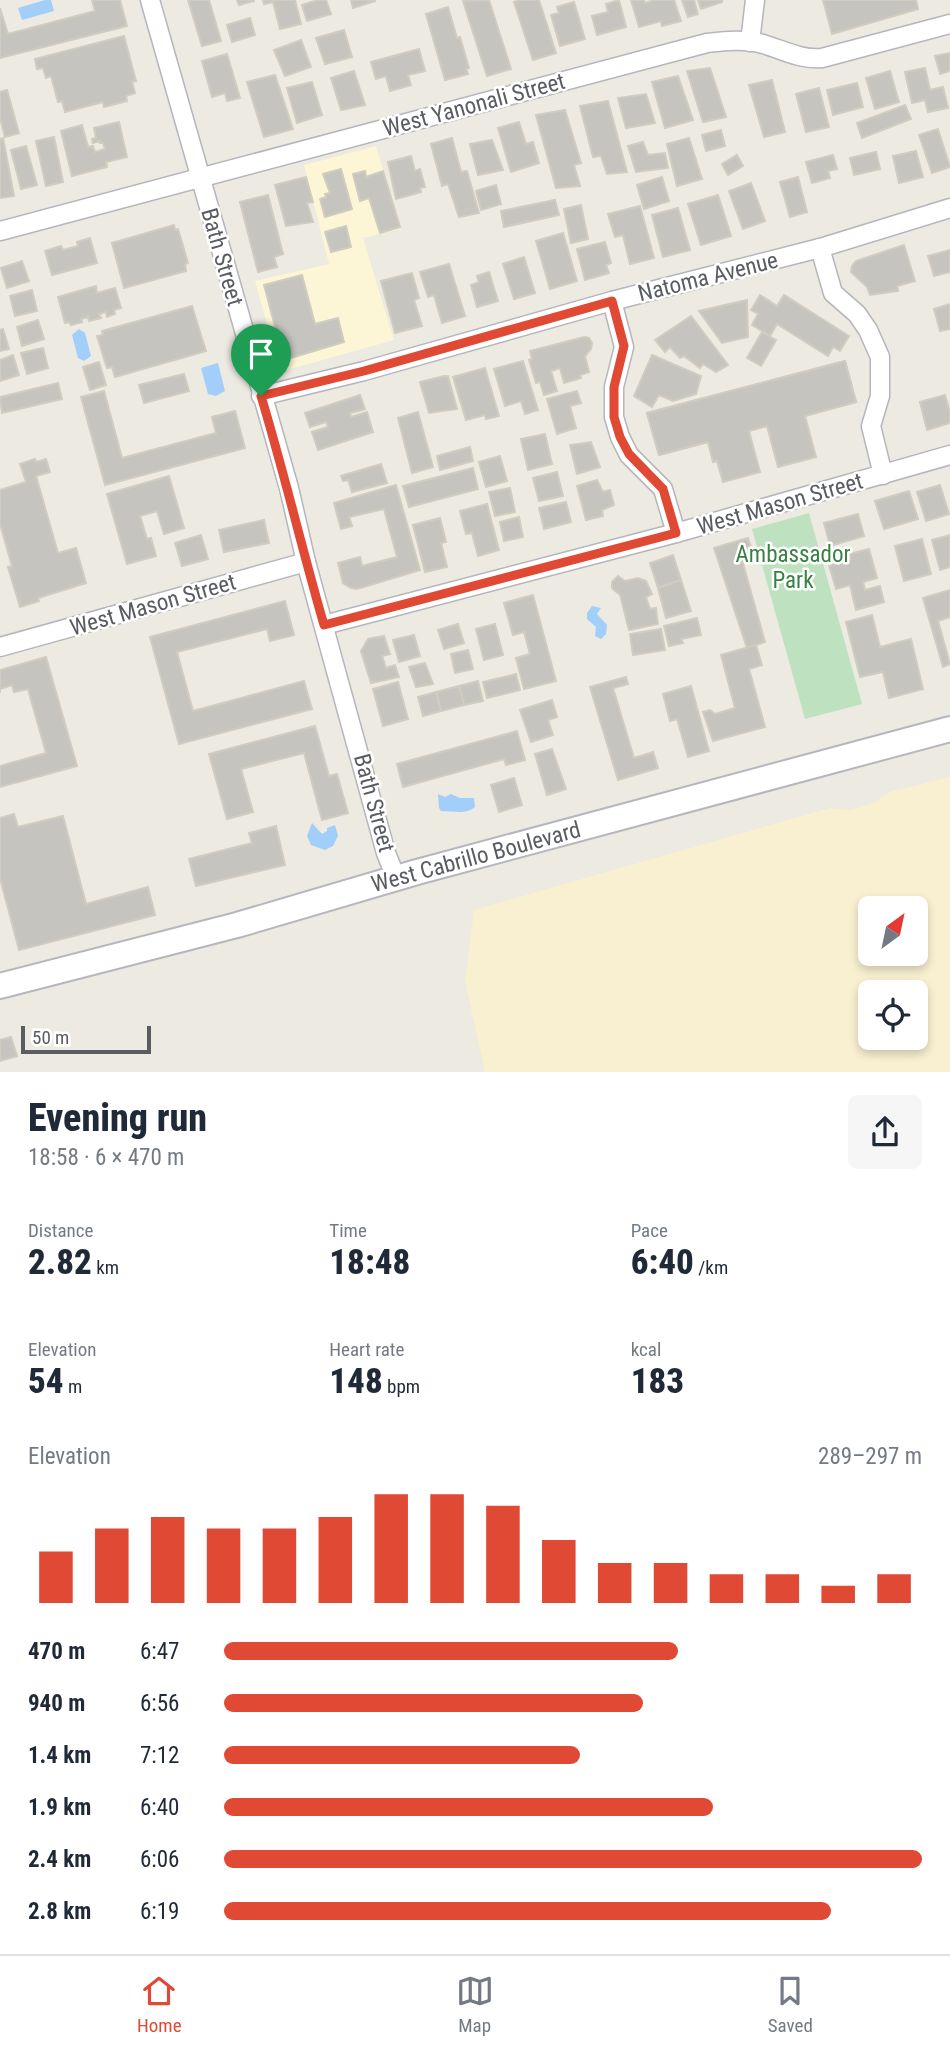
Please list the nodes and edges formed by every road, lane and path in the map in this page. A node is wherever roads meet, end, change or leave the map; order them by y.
1 (150, 0) edge
2 (755, 0) edge
3 (950, 24) edge
4 (750, 42) junction
5 (199, 177) junction
6 (950, 208) edge
7 (0, 231) edge
8 (820, 248) junction
9 (612, 301) junction
10 (261, 396) junction
11 (950, 455) edge
12 (883, 475) junction
13 (676, 533) junction
14 (306, 562) junction
15 (324, 625) junction
16 (0, 647) edge
17 (950, 729) edge
18 (396, 878) junction
19 (1, 985) edge

1 - 5 street, Bath Street
2 - 4 street
3 - 4 street, West Yanonali Street
4 - 5 street, West Yanonali Street
5 - 7 street, West Yanonali Street
5 - 10 street, Bath Street
6 - 8 street, Natoma Avenue
8 - 9 street, Natoma Avenue
8 - 12 street
9 - 10 street, Natoma Avenue
9 - 13 street
10 - 14 street, Bath Street
11 - 12 street, West Mason Street
12 - 13 street, West Mason Street
13 - 15 street, West Mason Street
14 - 15 street, Bath Street
14 - 16 street, West Mason Street
15 - 18 street, Bath Street
17 - 18 main road, West Cabrillo Boulevard
18 - 19 main road, West Cabrillo Boulevard

